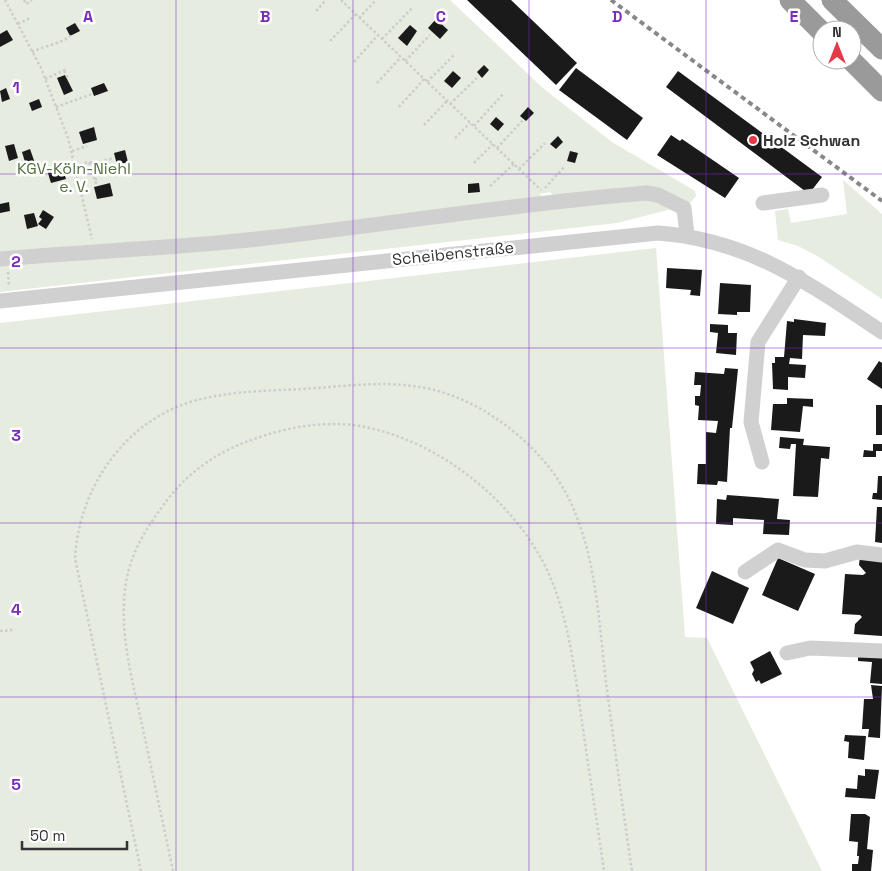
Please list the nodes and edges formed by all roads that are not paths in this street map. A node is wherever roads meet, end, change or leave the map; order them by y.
1 (790, 0) edge
2 (832, 0) edge
3 (812, 22) edge
4 (882, 49) edge
5 (861, 70) edge
6 (882, 91) edge
7 (822, 195) dead end
8 (763, 203) dead end
9 (686, 235) junction
10 (3, 259) edge
11 (799, 277) junction
12 (5, 301) edge
13 (882, 332) edge
14 (762, 462) dead end
15 (882, 554) edge
16 (745, 572) dead end
17 (882, 651) edge
18 (787, 653) dead end

1 - 3 highway
2 - 4 highway
5 - 6 highway
7 - 8 street
9 - 10 street
9 - 11 street, Scheibenstraße
9 - 12 street, Scheibenstraße
11 - 13 street, Scheibenstraße
11 - 14 street
15 - 16 street
17 - 18 street

